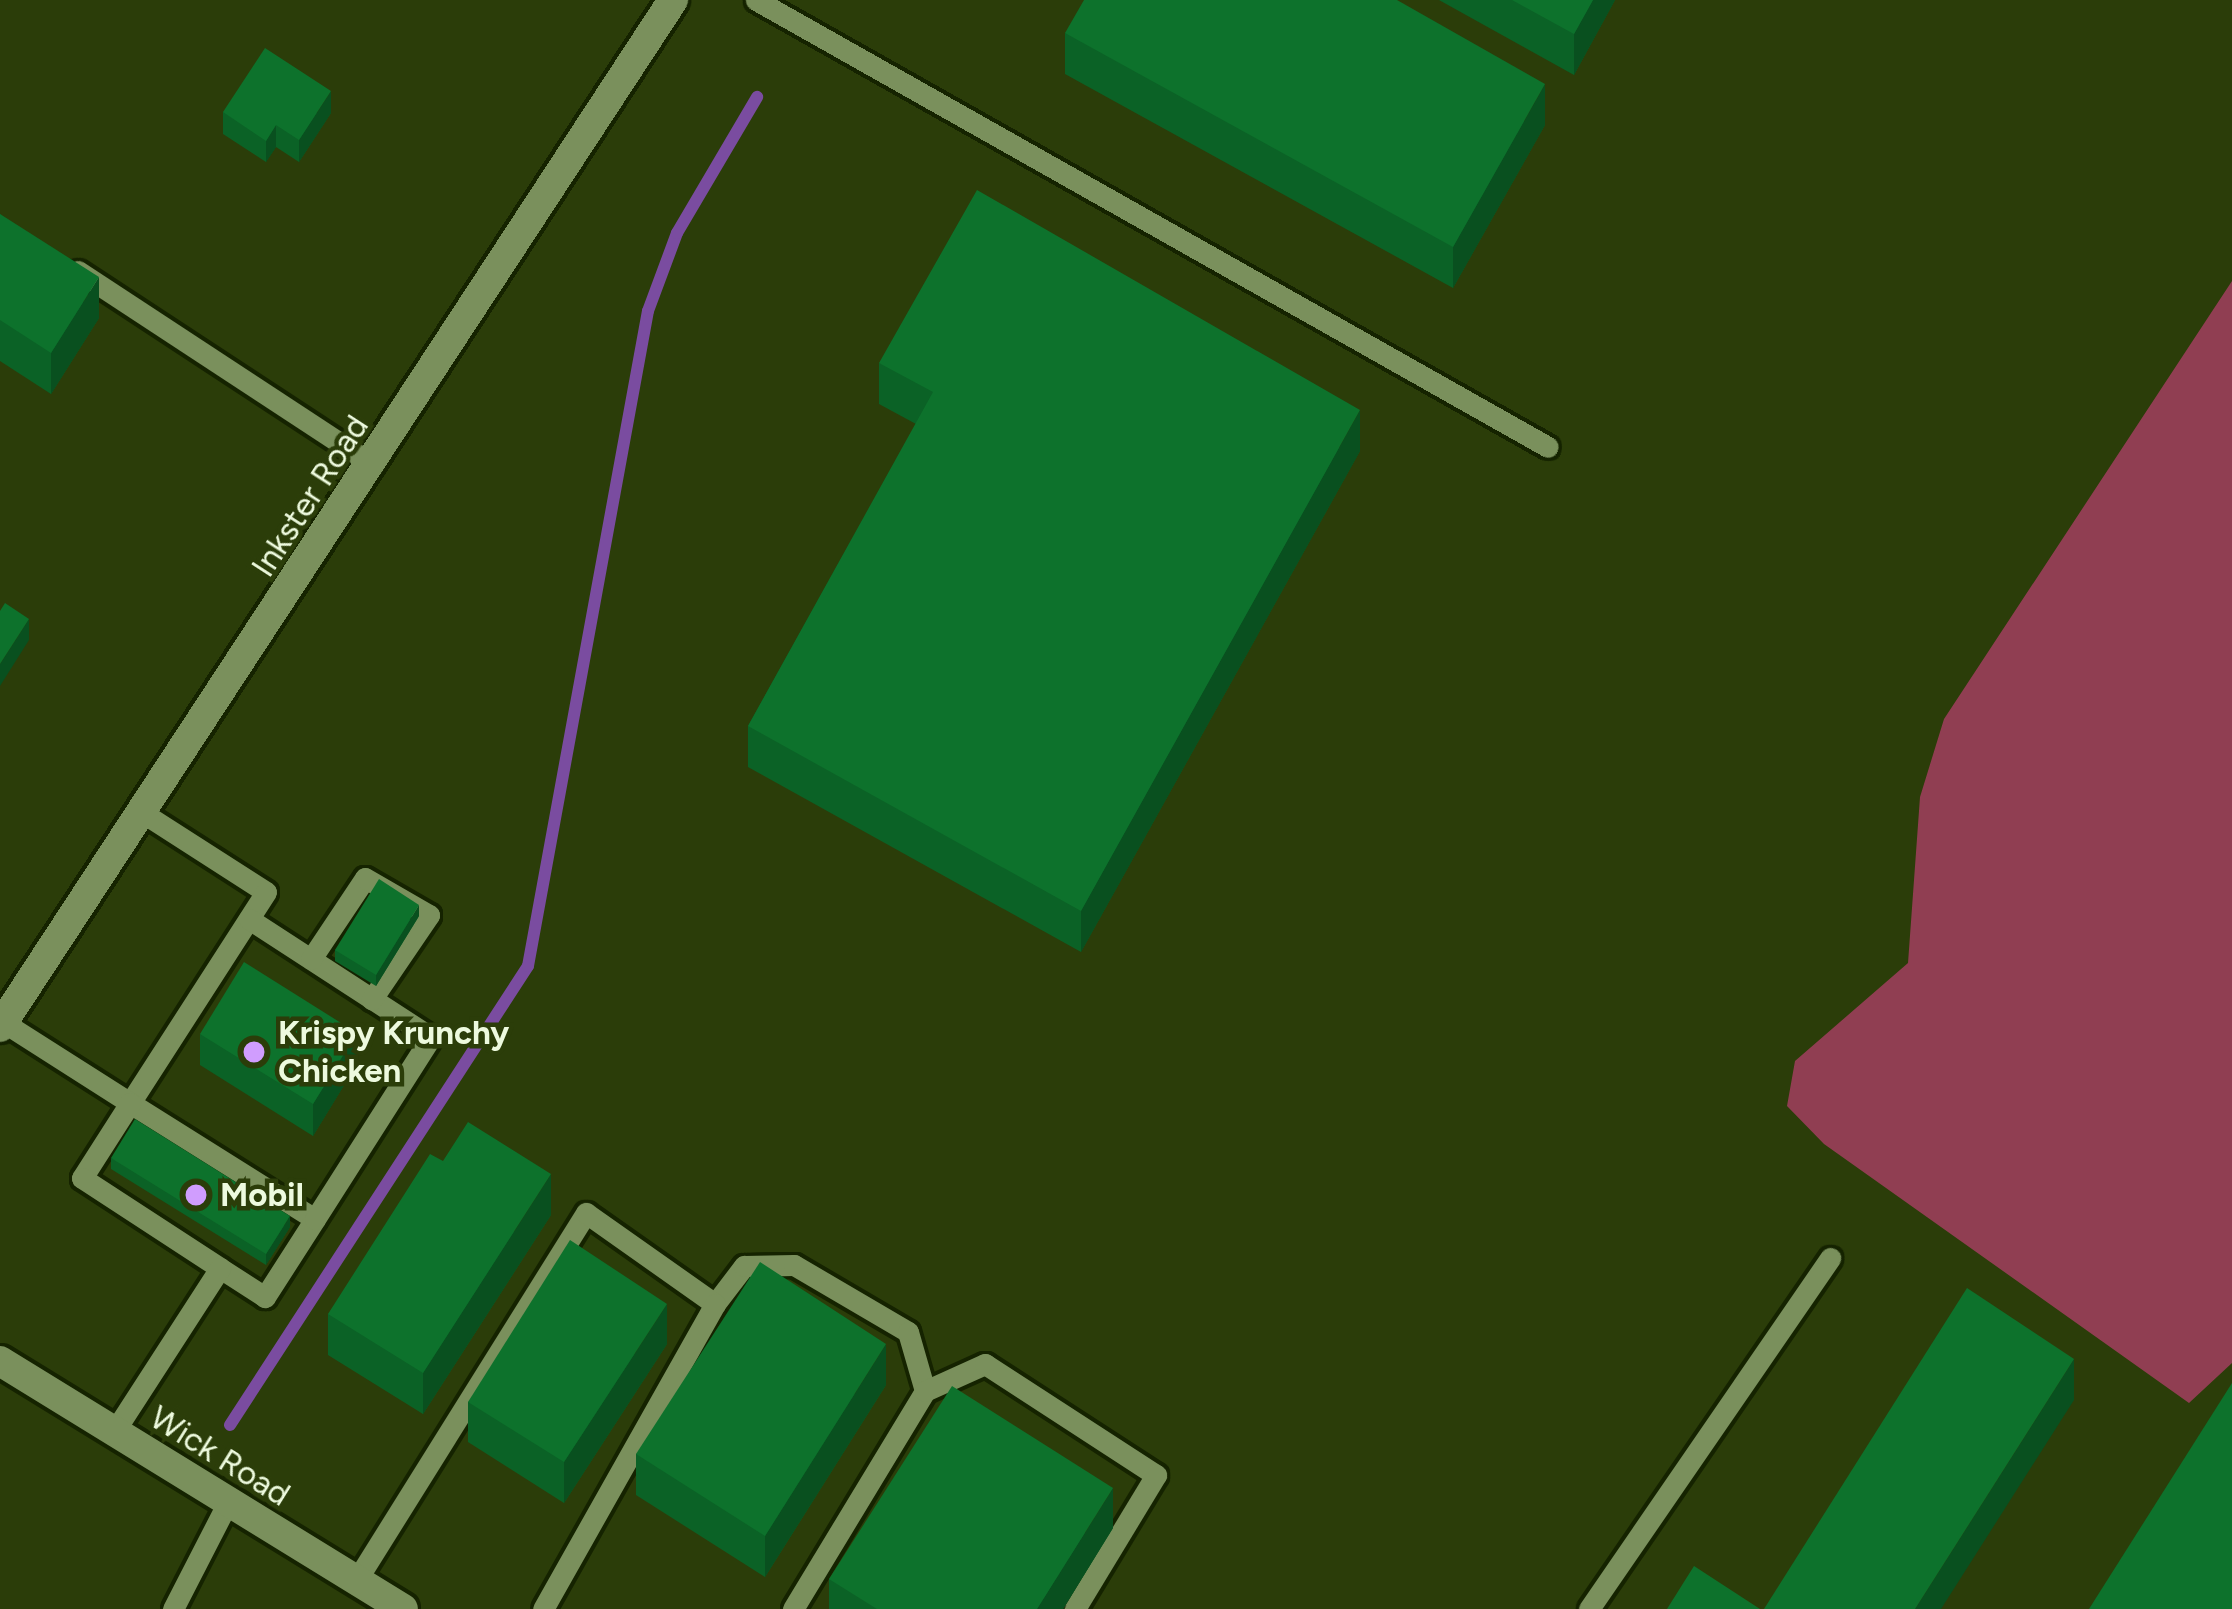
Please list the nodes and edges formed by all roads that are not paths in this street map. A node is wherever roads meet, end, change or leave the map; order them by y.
1 (673, 0) edge
2 (756, 0) edge
3 (57, 256) edge
4 (1548, 447) dead end
5 (374, 465) junction
6 (142, 813) junction
7 (249, 919) junction
8 (311, 959) junction
9 (10, 987) edge
10 (372, 999) junction
11 (1, 1024) edge
12 (130, 1103) junction
13 (151, 1184) edge
14 (192, 1209) edge
15 (133, 1211) junction
16 (314, 1219) junction
17 (174, 1238) junction
18 (1830, 1258) dead end
19 (217, 1259) junction
20 (715, 1304) junction
21 (0, 1361) edge
22 (926, 1391) junction
23 (114, 1432) junction
24 (227, 1504) junction
25 (356, 1581) junction
26 (172, 1609) edge
27 (403, 1609) edge
28 (543, 1609) edge
29 (793, 1609) edge
30 (1075, 1609) edge
31 (1589, 1609) edge

1 - 5 street, Inkster Road
2 - 4 lane
3 - 5 lane
5 - 6 street, Inkster Road
6 - 7 lane
6 - 9 street, Inkster Road
7 - 8 lane
7 - 12 lane
8 - 10 lane
8 - 10 lane
9 - 11 street, Inkster Road
10 - 16 lane
11 - 12 lane
12 - 15 lane
12 - 16 lane
13 - 15 lane
14 - 17 lane
15 - 17 lane
16 - 19 lane
17 - 19 lane
18 - 31 lane
19 - 23 lane
20 - 22 lane
20 - 25 lane
20 - 28 lane
21 - 23 street, Wick Road
22 - 29 lane
22 - 30 lane
23 - 24 street, Wick Road
24 - 25 street, Wick Road
24 - 26 lane
25 - 27 street, Wick Road

